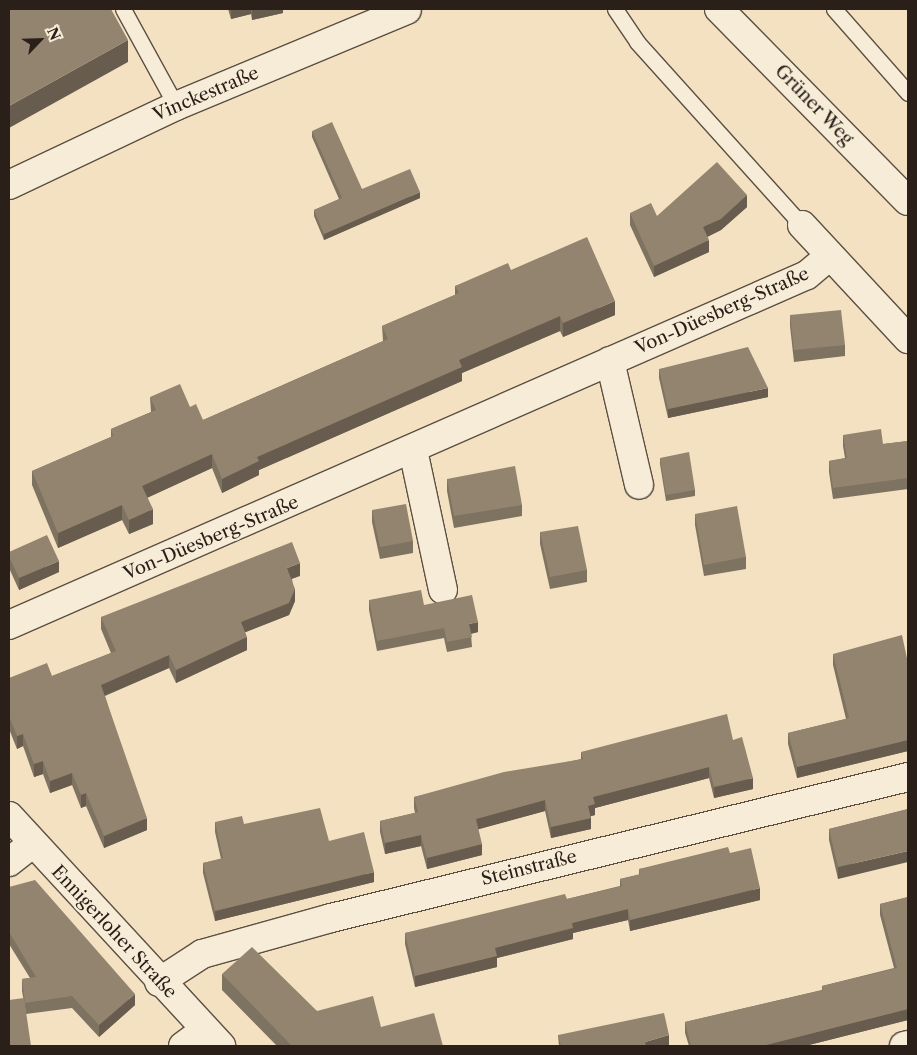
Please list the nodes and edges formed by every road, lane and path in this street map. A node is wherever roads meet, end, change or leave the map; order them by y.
1 (123, 9) edge
2 (614, 9) edge
3 (719, 9) edge
4 (834, 9) edge
5 (406, 10) edge
6 (908, 93) edge
7 (176, 106) junction
8 (9, 185) edge
9 (908, 201) edge
10 (802, 225) joint
11 (830, 256) junction
12 (908, 339) edge
13 (610, 361) junction
14 (413, 450) junction
15 (639, 485) dead end
16 (442, 590) dead end
17 (9, 625) edge
18 (908, 777) edge
19 (9, 816) edge
20 (32, 844) junction
21 (9, 862) edge
22 (159, 982) junction
23 (213, 1038) edge
24 (908, 1045) edge
25 (183, 1046) edge
26 (904, 1046) edge

1 - 7 lane
2 - 10 lane
3 - 9 street, Grüner Weg
4 - 6 lane
5 - 7 street, Vinckestraße
7 - 8 street, Vinckestraße
10 - 11 street, Von-Düesberg-Straße
11 - 12 street, Von-Düesberg-Straße
11 - 13 street, Von-Düesberg-Straße
13 - 14 street, Von-Düesberg-Straße
13 - 15 street
14 - 16 street
14 - 17 street, Von-Düesberg-Straße
18 - 22 street, Steinstraße
19 - 20 street, Ennigerloher Straße
20 - 21 street
20 - 22 street, Ennigerloher Straße
22 - 23 street, Ennigerloher Straße
23 - 25 street
24 - 26 street

